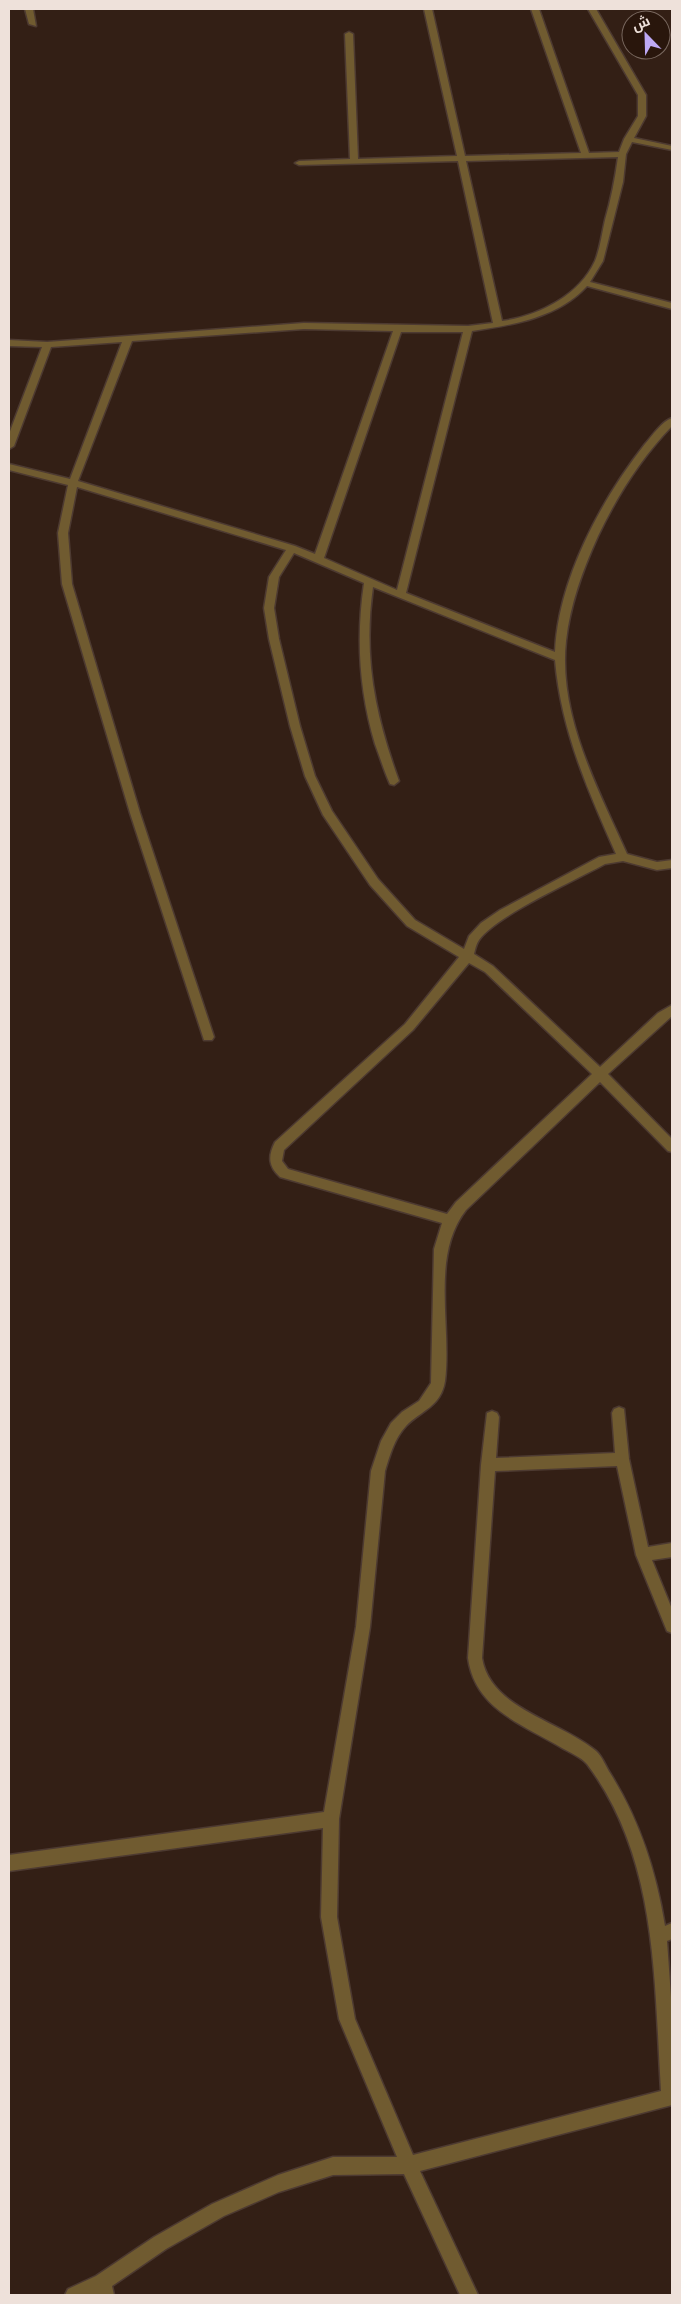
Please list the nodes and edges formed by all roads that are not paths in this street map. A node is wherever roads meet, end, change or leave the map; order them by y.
1 (29, 9) edge
2 (428, 9) edge
3 (534, 9) edge
4 (592, 9) edge
5 (33, 24) dead end
6 (349, 34) dead end
7 (628, 139) junction
8 (672, 148) edge
9 (622, 154) junction
10 (586, 155) junction
11 (461, 160) junction
12 (354, 162) junction
13 (299, 163) dead end
14 (585, 283) junction
15 (672, 306) edge
16 (498, 325) junction
17 (468, 329) junction
18 (398, 330) junction
19 (128, 339) junction
20 (9, 343) edge
21 (47, 345) junction
22 (672, 421) edge
23 (9, 446) edge
24 (9, 467) edge
25 (73, 483) junction
26 (292, 548) junction
27 (319, 558) junction
28 (369, 581) junction
29 (401, 595) junction
30 (560, 658) junction
31 (394, 781) dead end
32 (623, 857) junction
33 (672, 864) edge
34 (468, 955) junction
35 (672, 1010) edge
36 (208, 1037) dead end
37 (601, 1075) junction
38 (672, 1147) edge
39 (450, 1220) junction
40 (618, 1414) dead end
41 (492, 1417) dead end
42 (622, 1459) junction
43 (488, 1465) junction
44 (672, 1550) edge
45 (643, 1555) junction
46 (672, 1626) edge
47 (331, 1819) junction
48 (9, 1863) edge
49 (666, 1934) edge
50 (671, 2097) edge
51 (409, 2165) junction
52 (103, 2289) edge
53 (74, 2295) edge
54 (469, 2295) edge

1 - 5 street
2 - 11 street
3 - 10 street
4 - 7 street
6 - 12 street
7 - 8 street
7 - 9 street
9 - 10 street
9 - 14 street
10 - 11 street
11 - 12 street
11 - 16 street
12 - 13 street
14 - 15 street
14 - 16 street
16 - 17 street
17 - 18 street
17 - 29 street
18 - 19 street
18 - 27 street
19 - 21 street
19 - 25 street
20 - 21 street
21 - 23 street
22 - 30 street
24 - 25 street
25 - 26 street
25 - 36 street
26 - 27 street
26 - 34 street
27 - 28 street
28 - 29 street
28 - 31 street
29 - 30 street
30 - 32 street
32 - 33 street
32 - 34 street
34 - 37 street
34 - 39 street
35 - 37 street
37 - 38 street
37 - 39 street
39 - 47 street
40 - 42 street
41 - 43 street
42 - 43 street
42 - 45 street
43 - 49 street
44 - 45 street
45 - 46 street
47 - 48 street
47 - 51 street
49 - 50 street
50 - 51 street
51 - 52 street
51 - 54 street
52 - 53 street

